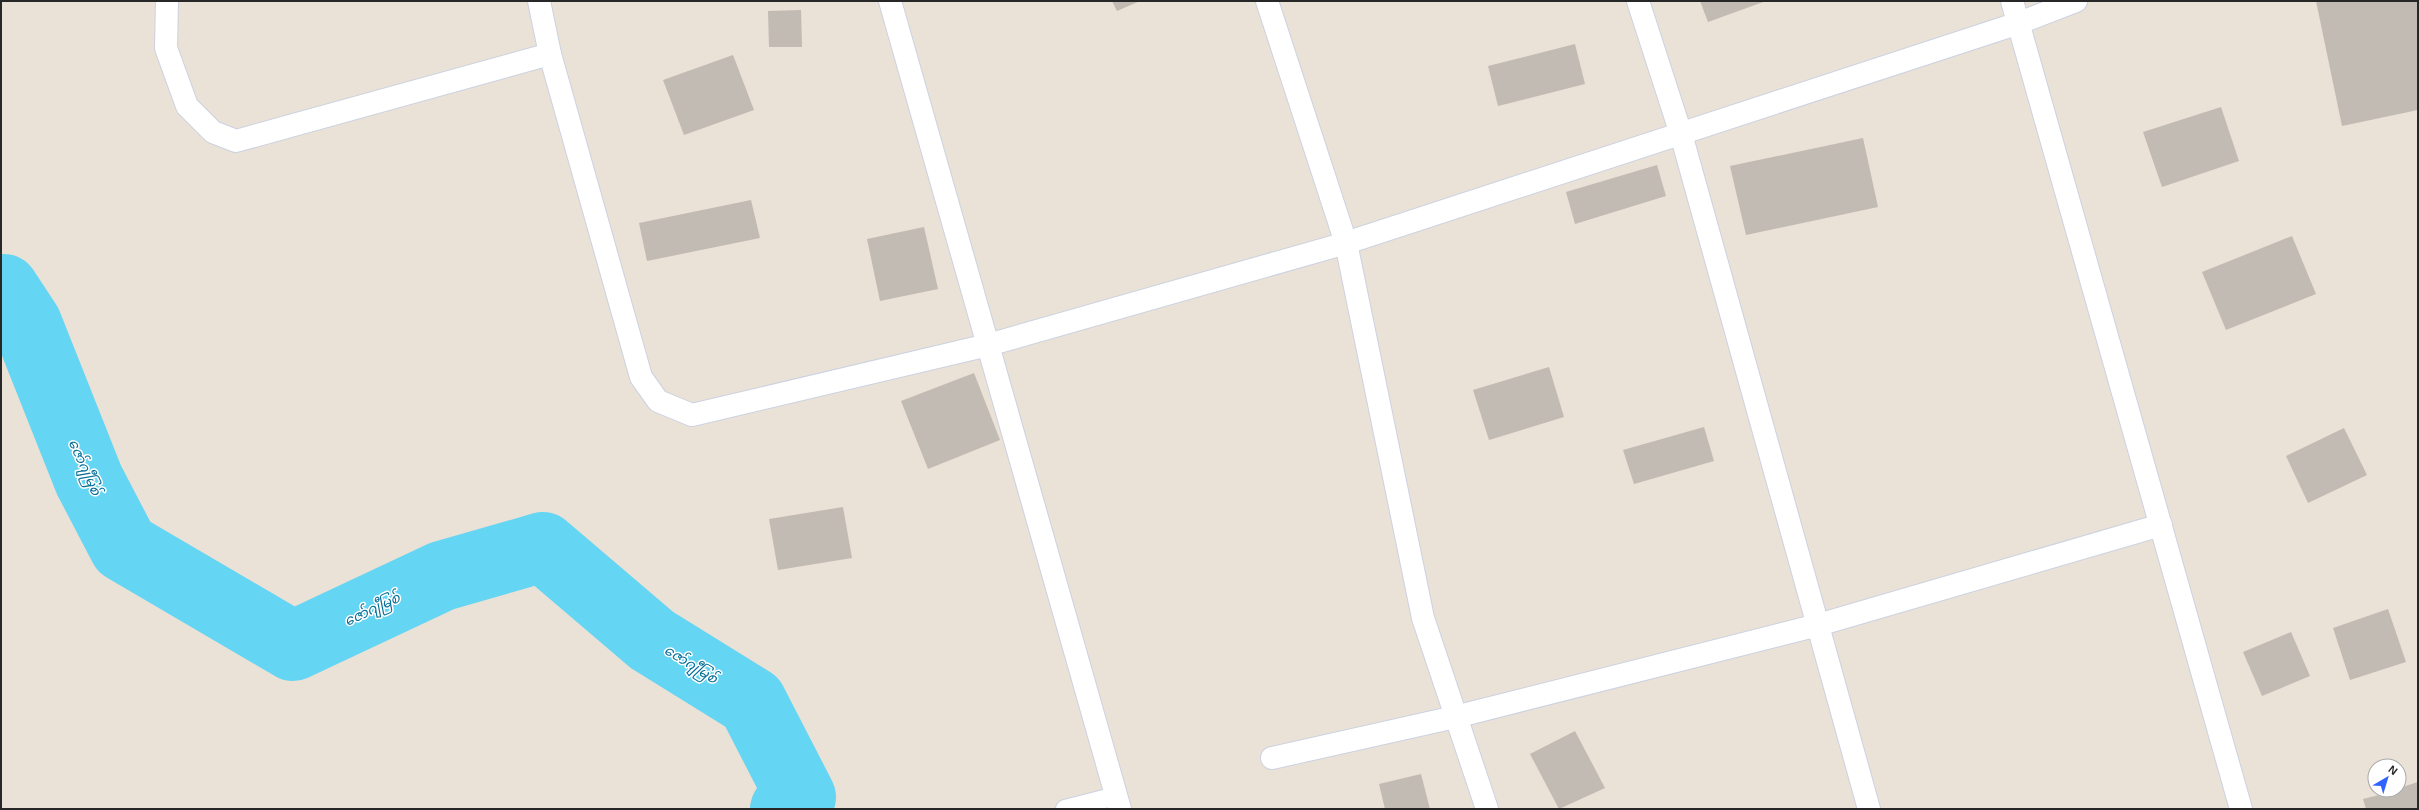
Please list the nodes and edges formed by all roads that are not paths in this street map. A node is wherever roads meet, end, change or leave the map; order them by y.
1 (167, 1) edge
2 (539, 1) edge
3 (890, 1) edge
4 (1267, 1) edge
5 (1638, 1) edge
6 (2012, 1) edge
7 (2076, 1) edge
8 (2019, 23) junction
9 (550, 54) junction
10 (1681, 134) junction
11 (1346, 243) junction
12 (988, 345) junction
13 (2161, 525) junction
14 (1818, 625) junction
15 (1455, 717) junction
16 (1272, 758) dead end
17 (1118, 802) edge
18 (1065, 809) edge
19 (1487, 809) edge
20 (1869, 809) edge
21 (2241, 809) edge

1 - 9 street
2 - 9 street
3 - 12 street
4 - 11 street
5 - 10 street
6 - 8 street
7 - 8 street
8 - 10 street
8 - 13 street
9 - 12 street
10 - 11 street
10 - 14 street
11 - 12 street
11 - 15 street
12 - 17 street
13 - 14 street
13 - 21 street
14 - 15 street
14 - 20 street
15 - 16 street
15 - 19 street
17 - 18 lane

